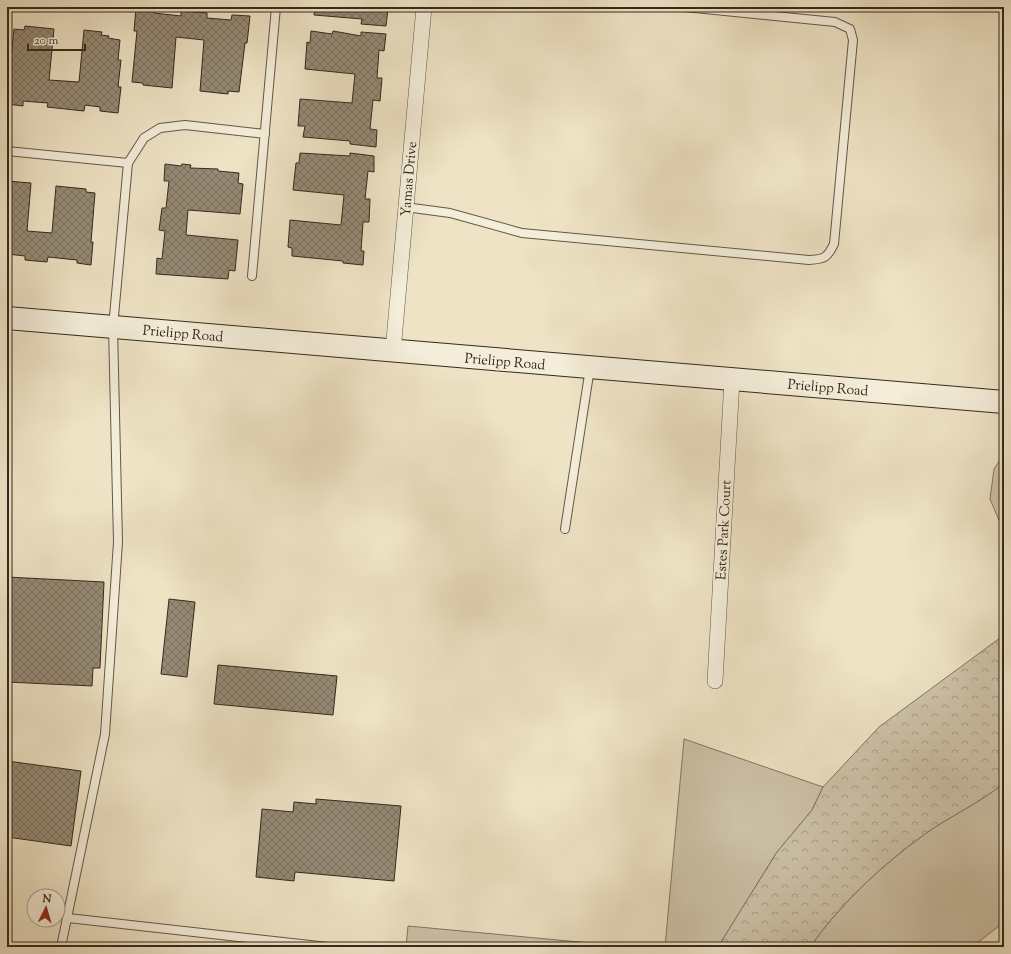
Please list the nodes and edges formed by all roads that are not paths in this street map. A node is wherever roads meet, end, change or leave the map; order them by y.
1 (276, 7) edge
2 (424, 7) edge
3 (685, 7) edge
4 (265, 134) junction
5 (7, 152) edge
6 (128, 163) junction
7 (405, 207) junction
8 (252, 276) dead end
9 (7, 318) edge
10 (113, 327) junction
11 (392, 351) junction
12 (590, 368) junction
13 (732, 380) junction
14 (1004, 402) edge
15 (565, 529) dead end
16 (715, 681) dead end
17 (68, 918) junction
18 (61, 947) edge
19 (328, 947) edge

1 - 4 lane
2 - 7 street, Yamas Drive
3 - 7 lane
4 - 6 lane
4 - 8 lane
5 - 6 lane
6 - 10 lane
7 - 11 street, Yamas Drive
9 - 10 street, Prielipp Road
10 - 11 street, Prielipp Road
10 - 17 lane
11 - 12 street, Prielipp Road
12 - 13 street, Prielipp Road
12 - 15 lane
13 - 14 street, Prielipp Road
13 - 16 street, Estes Park Court
17 - 18 lane
17 - 19 lane

